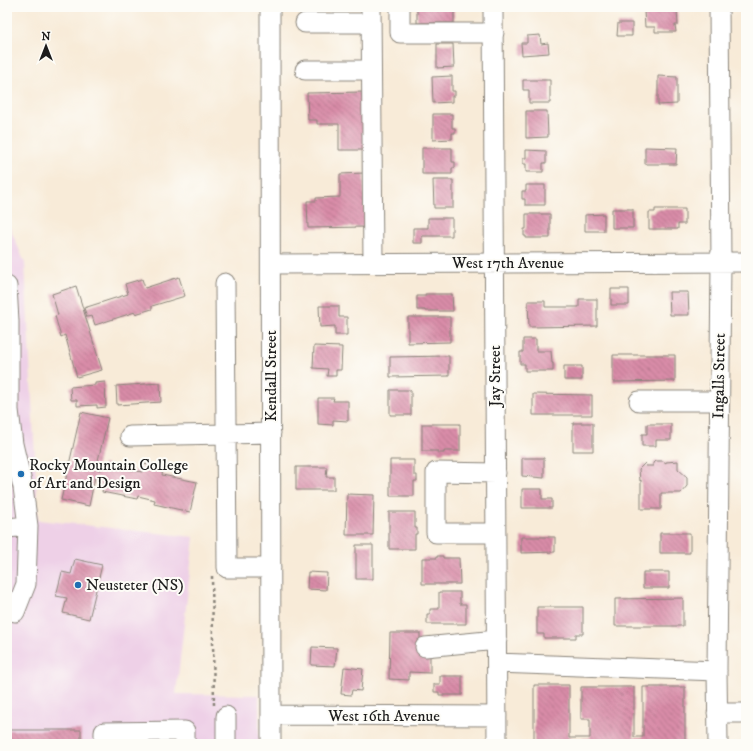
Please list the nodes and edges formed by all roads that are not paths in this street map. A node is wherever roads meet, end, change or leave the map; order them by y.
1 (270, 7) edge
2 (400, 7) edge
3 (493, 7) edge
4 (719, 7) edge
5 (371, 15) edge
6 (305, 23) dead end
7 (494, 33) junction
8 (305, 70) dead end
9 (371, 70) junction
10 (721, 262) junction
11 (746, 262) edge
12 (373, 263) junction
13 (494, 263) junction
14 (270, 264) junction
15 (225, 284) dead end
16 (7, 286) edge
17 (639, 401) dead end
18 (719, 401) junction
19 (271, 432) junction
20 (226, 434) junction
21 (130, 436) dead end
22 (496, 473) junction
23 (28, 526) junction
24 (7, 528) edge
25 (496, 533) junction
26 (271, 568) junction
27 (7, 608) edge
28 (497, 640) junction
29 (425, 647) dead end
30 (497, 663) junction
31 (717, 671) junction
32 (220, 712) road end
33 (718, 713) junction
34 (746, 713) edge
35 (271, 715) junction
36 (497, 716) junction
37 (104, 744) edge
38 (186, 744) edge
39 (226, 744) edge
40 (271, 744) edge
41 (497, 744) edge
42 (718, 744) edge

1 - 14 street, Kendall Street
2 - 7 street
3 - 7 street, Jay Street
4 - 10 street, Ingalls Street
5 - 6 street
5 - 9 street
7 - 13 street, Jay Street
8 - 9 street
9 - 12 street
10 - 11 street, West 17th Avenue
10 - 13 street, West 17th Avenue
10 - 18 street, Ingalls Street
12 - 13 street, West 17th Avenue
12 - 14 street, West 17th Avenue
13 - 22 street, Jay Street
14 - 19 street, Kendall Street
15 - 20 street
16 - 23 street
17 - 18 street
18 - 31 street, Ingalls Street
19 - 20 street
19 - 26 street, Kendall Street
20 - 21 street
20 - 26 street
22 - 25 street, Jay Street
22 - 25 street
23 - 24 street
23 - 27 street
25 - 28 street, Jay Street
26 - 35 street, Kendall Street
28 - 29 street
28 - 30 street, Jay Street
30 - 31 street
30 - 36 street, Jay Street
31 - 33 street, Ingalls Street
32 - 39 street
33 - 34 street
33 - 42 street, Ingalls Street
35 - 36 street, West 16th Avenue
35 - 40 street, Kendall Street
36 - 41 street, Jay Street
37 - 38 street

